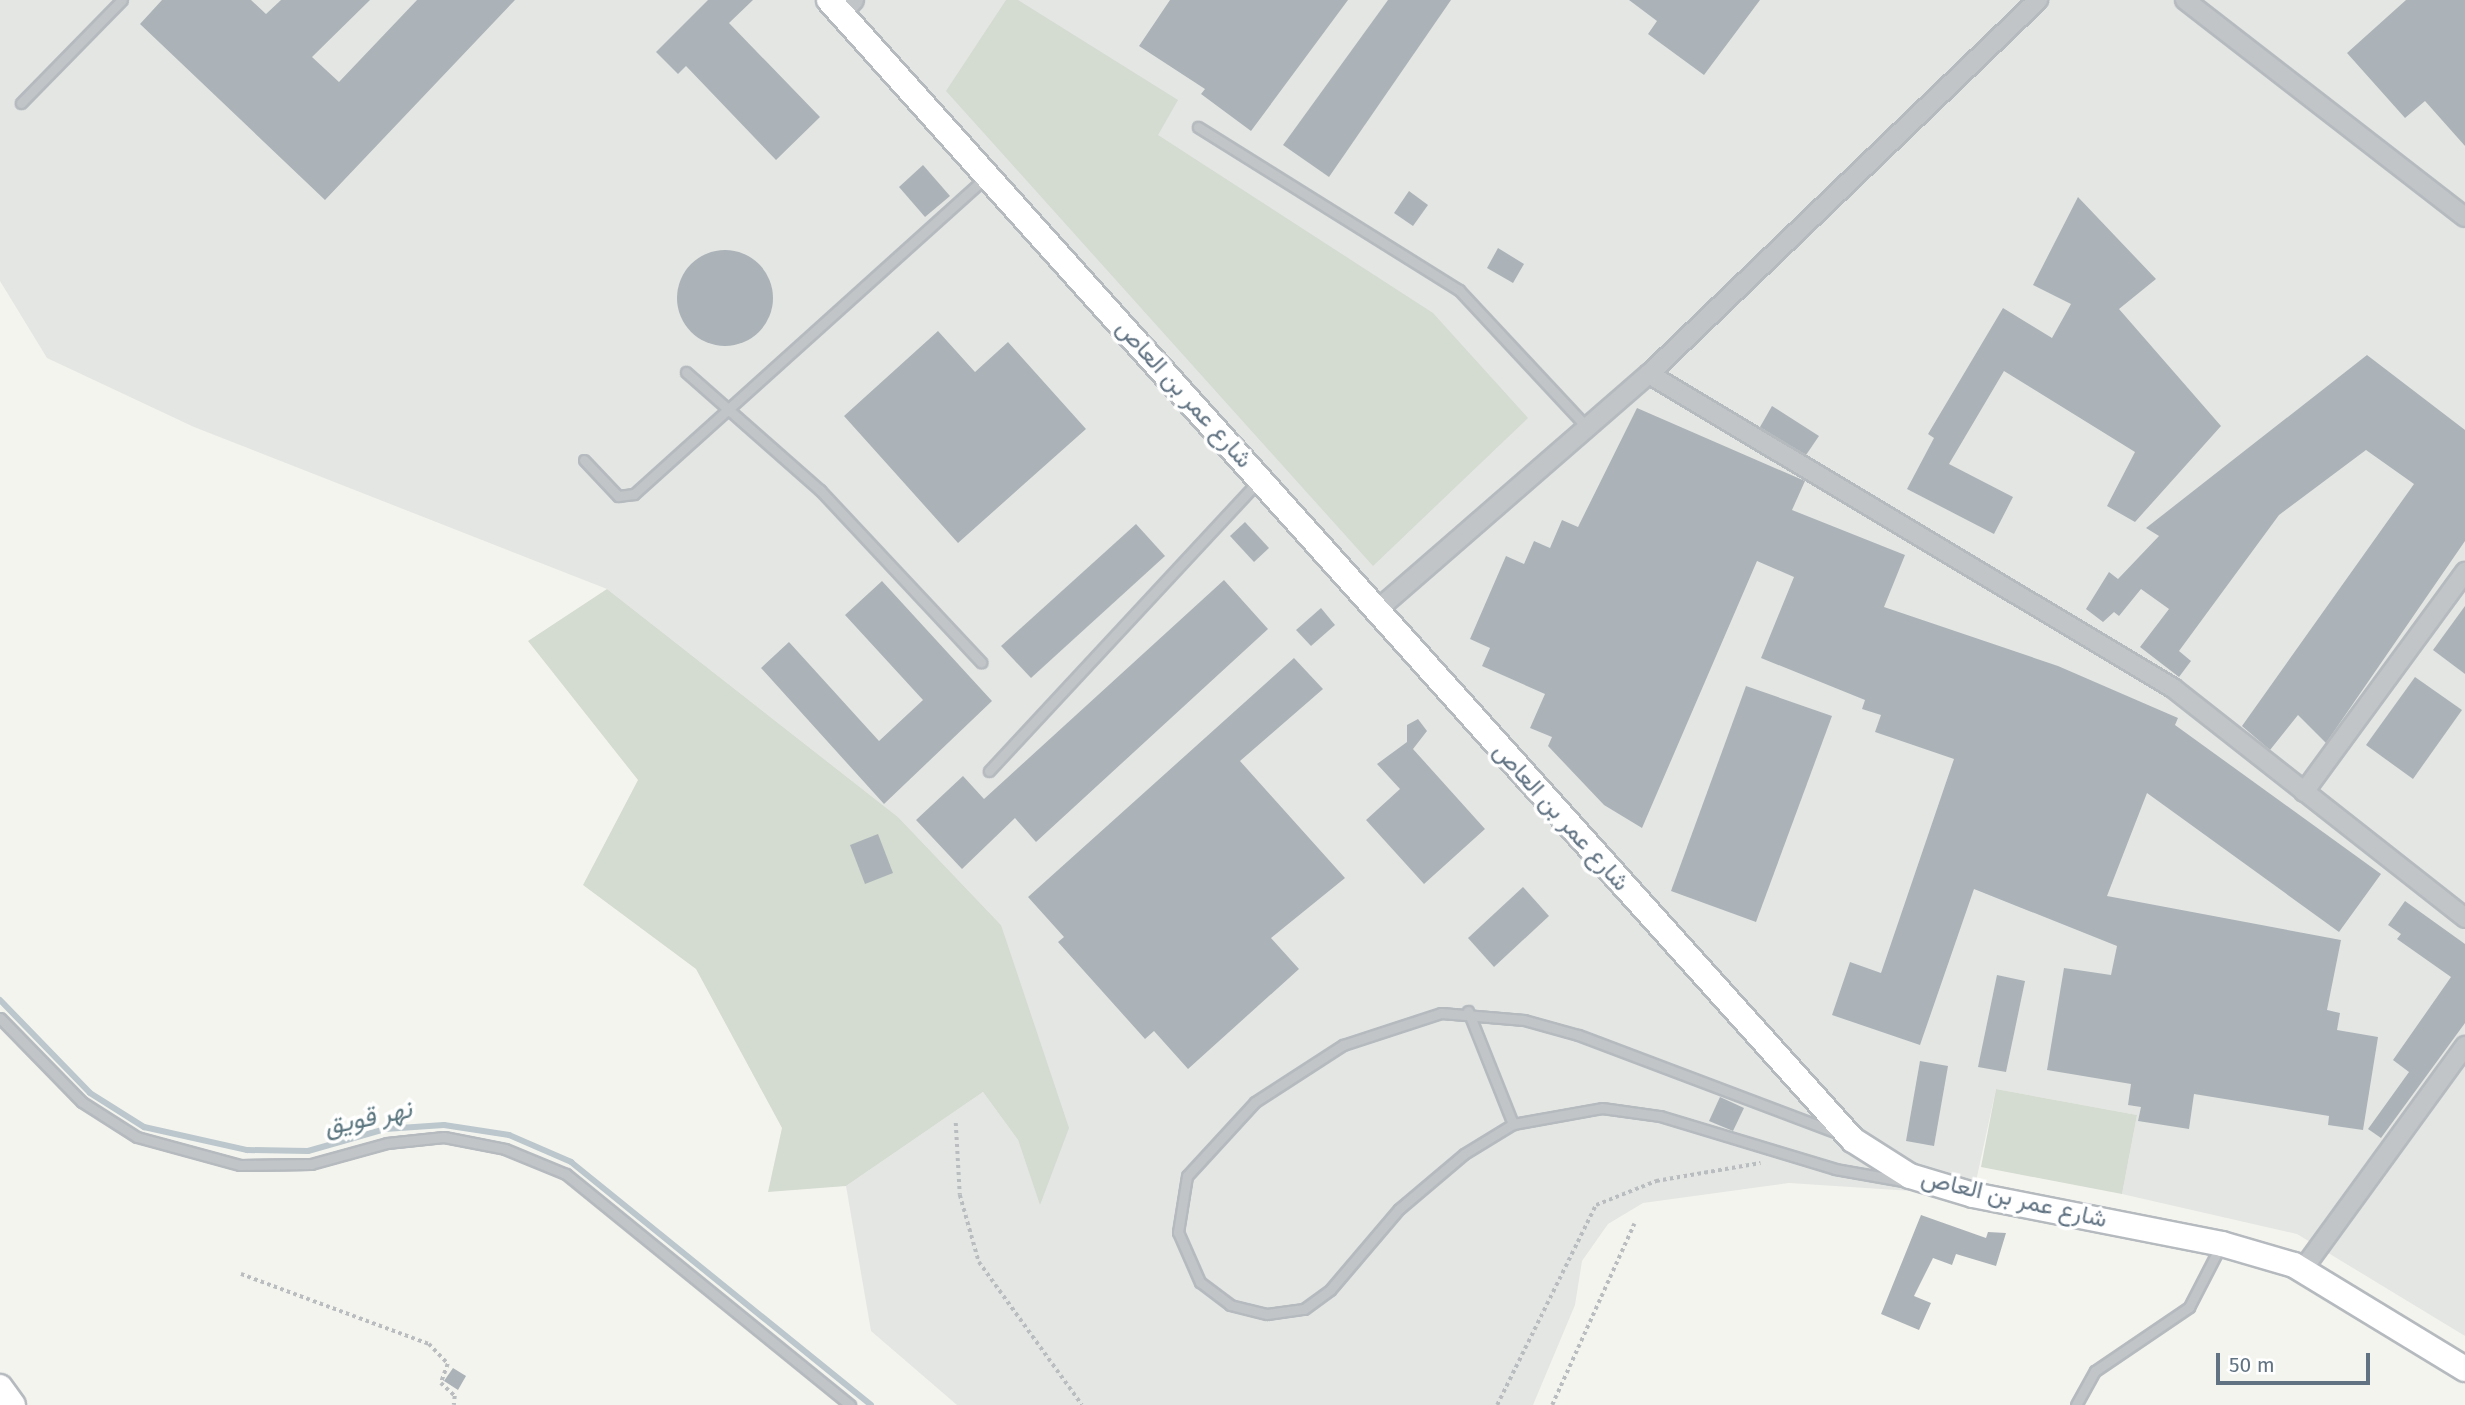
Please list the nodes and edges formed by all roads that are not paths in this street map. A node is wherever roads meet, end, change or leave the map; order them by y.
1 (122, 0) edge
2 (2038, 0) edge
3 (2185, 0) edge
4 (841, 5) edge
5 (21, 103) dead end
6 (1198, 127) dead end
7 (987, 176) junction
8 (2465, 217) edge
9 (686, 372) dead end
10 (1649, 374) junction
11 (732, 411) junction
12 (1586, 425) junction
13 (584, 460) dead end
14 (1260, 479) junction
15 (2465, 572) edge
16 (1376, 611) junction
17 (981, 662) dead end
18 (989, 771) dead end
19 (2304, 792) junction
20 (2465, 918) edge
21 (1468, 1011) junction
22 (0, 1018) edge
23 (2465, 1046) edge
24 (1513, 1124) junction
25 (1853, 1140) junction
26 (1926, 1181) junction
27 (2222, 1244) junction
28 (2303, 1269) junction
29 (2465, 1369) edge
30 (0, 1387) edge
31 (13, 1405) edge
32 (850, 1405) edge
33 (2076, 1405) edge

1 - 5 lane
2 - 10 street
3 - 8 street
4 - 7 street, شارع عمر بن العاص
6 - 12 lane
7 - 11 lane
7 - 14 street, شارع عمر بن العاص
9 - 11 lane
10 - 12 street
10 - 19 street
11 - 13 lane
11 - 17 lane
12 - 16 street
14 - 16 street, شارع عمر بن العاص
14 - 18 lane
15 - 19 street
16 - 25 street, شارع عمر بن العاص
19 - 20 street
21 - 24 lane
21 - 24 lane
21 - 25 lane
22 - 32 lane
23 - 28 street
24 - 26 lane
25 - 26 street, شارع عمر بن العاص
26 - 27 street, شارع عمر بن العاص
27 - 28 street, شارع عمر بن العاص
27 - 33 lane
28 - 29 street, شارع عمر بن العاص
30 - 31 street

